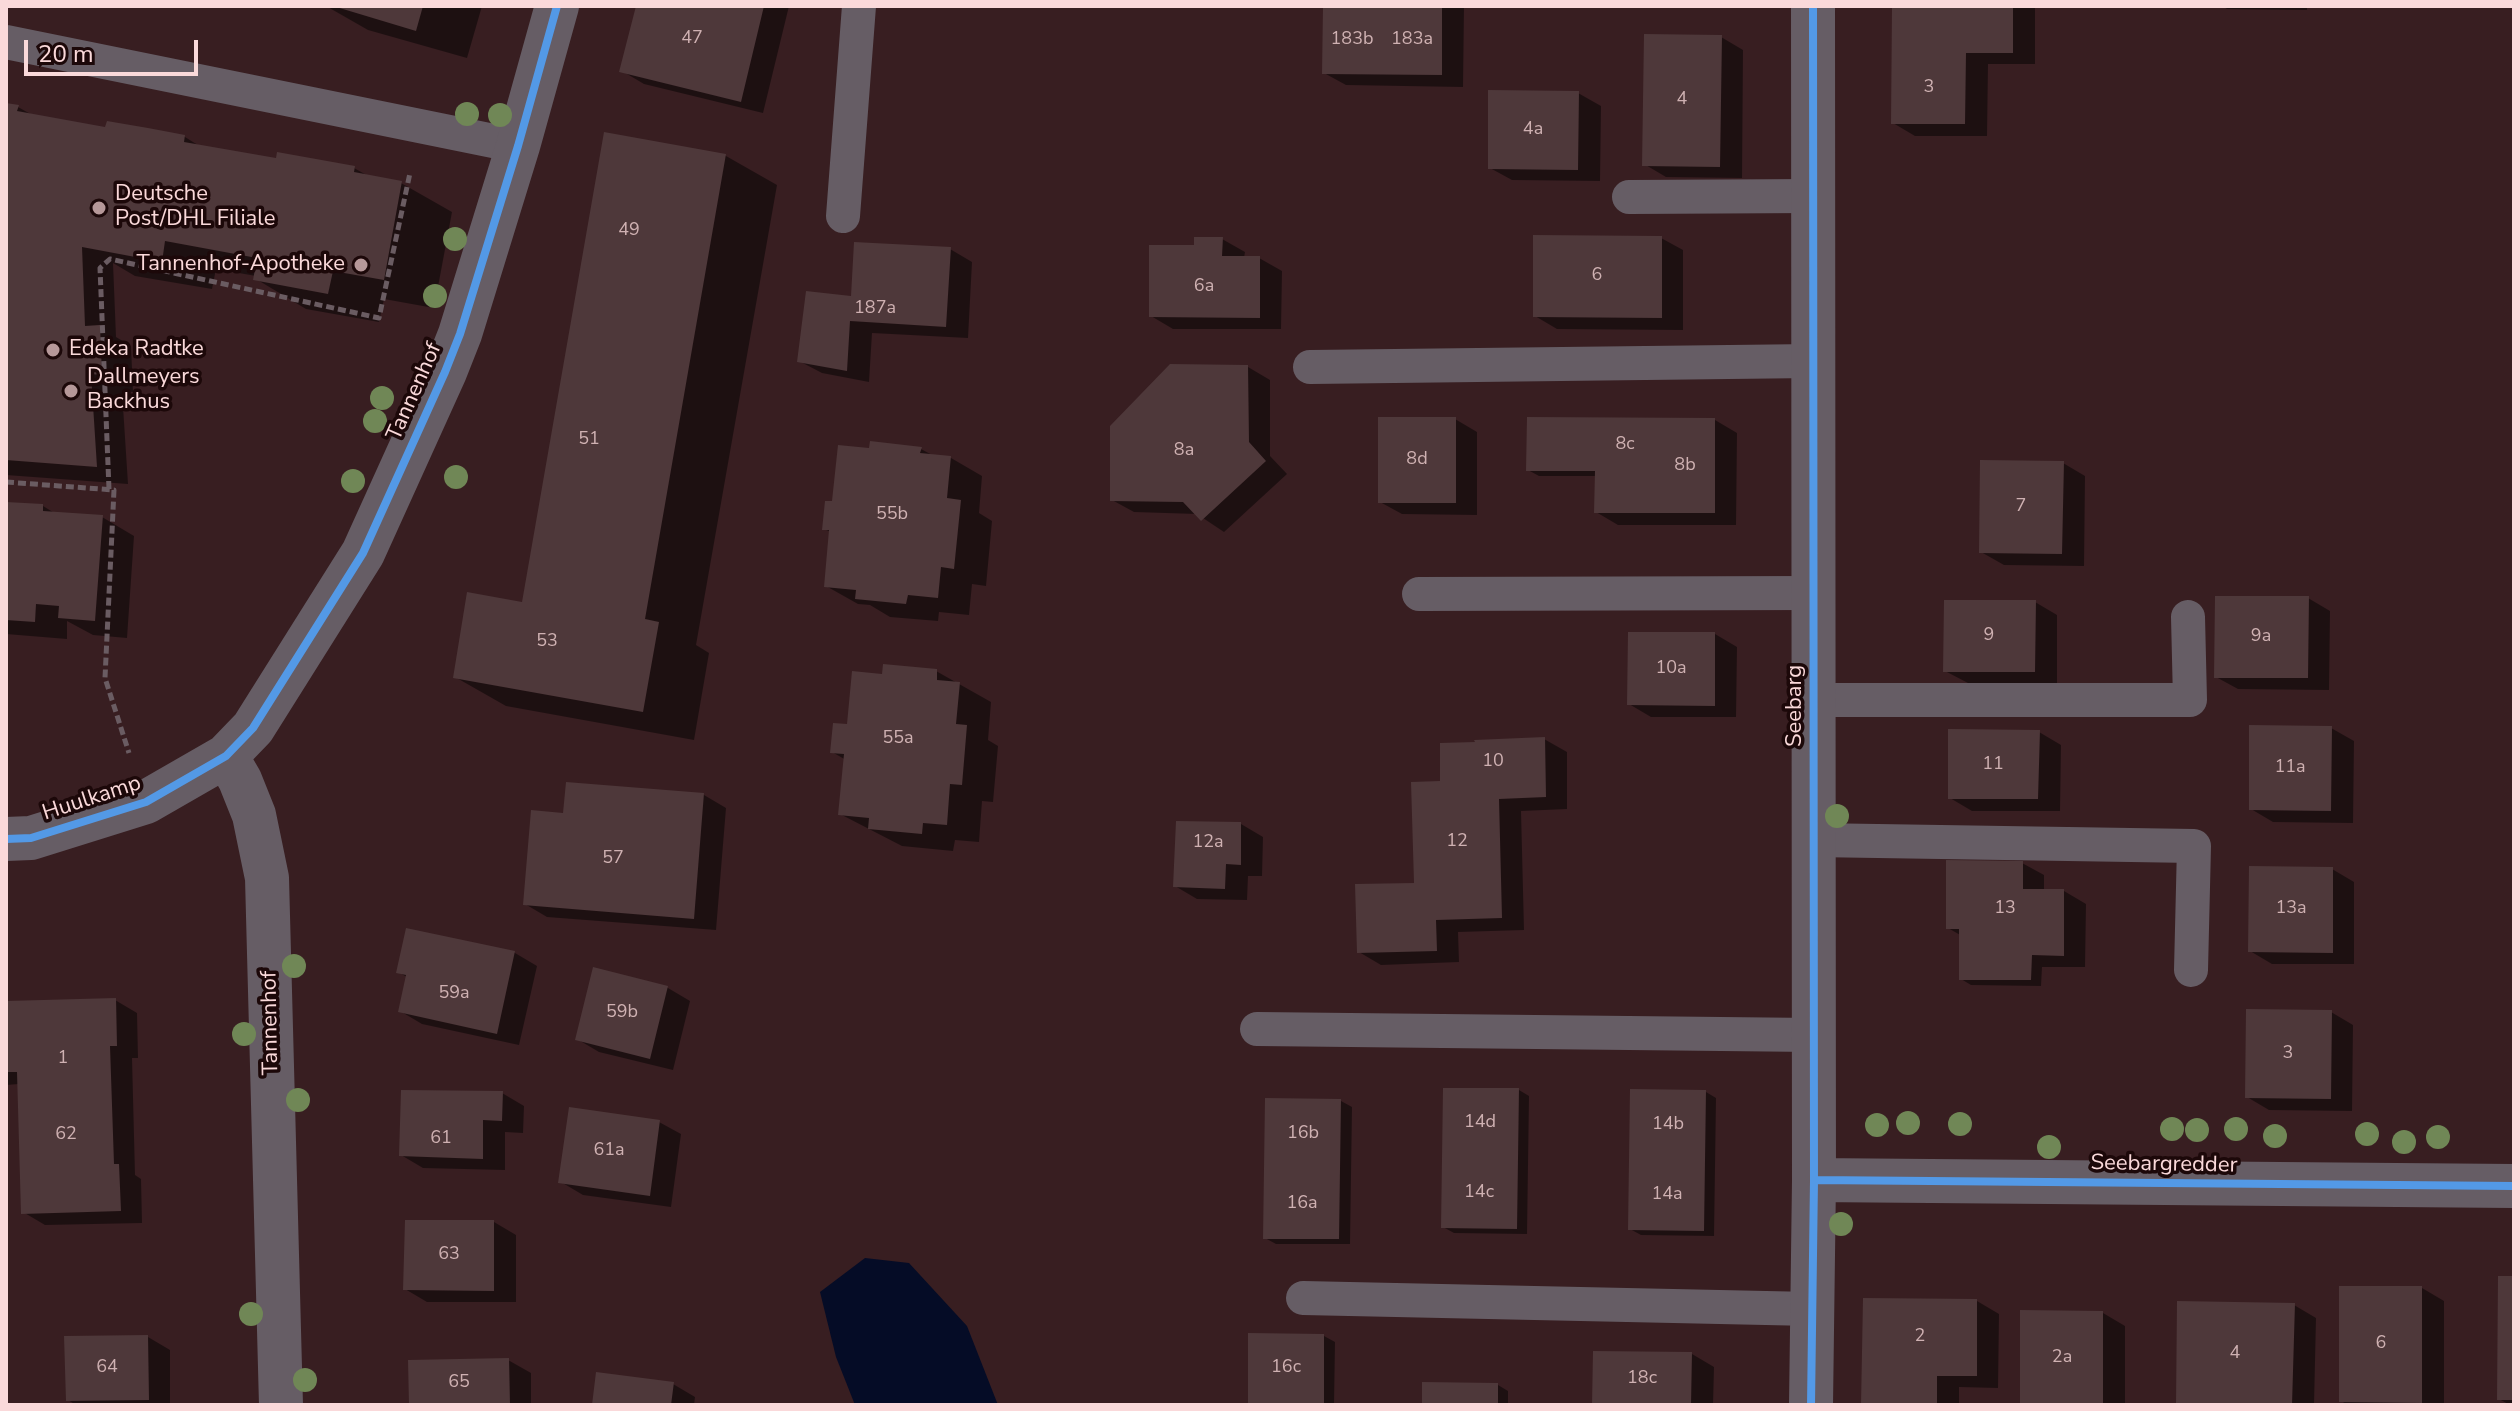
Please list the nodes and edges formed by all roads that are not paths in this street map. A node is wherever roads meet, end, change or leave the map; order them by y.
1 (557, 6) edge
2 (859, 6) edge
3 (1813, 6) edge
4 (6, 42) edge
5 (518, 146) junction
6 (1813, 196) junction
7 (1629, 197) dead end
8 (843, 216) dead end
9 (1813, 361) junction
10 (1310, 367) dead end
11 (1814, 593) junction
12 (1419, 594) dead end
13 (2188, 617) dead end
14 (1814, 700) junction
15 (226, 756) junction
16 (6, 839) edge
17 (1814, 840) junction
18 (2191, 970) dead end
19 (1257, 1029) dead end
20 (1814, 1035) junction
21 (1814, 1180) junction
22 (2514, 1186) edge
23 (1303, 1298) dead end
24 (1812, 1309) junction
25 (281, 1405) edge
26 (1811, 1405) edge

1 - 5 street, Tannenhof
2 - 8 lane
3 - 6 street, Seebarg
4 - 5 lane
5 - 15 street, Tannenhof
6 - 7 lane
6 - 9 street, Seebarg
9 - 10 lane
9 - 11 street, Seebarg
11 - 12 lane
11 - 14 street, Seebarg
13 - 14 lane
14 - 17 street, Seebarg
15 - 16 street, Huulkamp
15 - 25 street, Tannenhof
17 - 18 lane
17 - 20 street, Seebarg
19 - 20 lane
20 - 21 street, Seebarg
21 - 22 street, Seebargredder
21 - 24 street, Seebarg
23 - 24 lane
24 - 26 street, Seebarg

